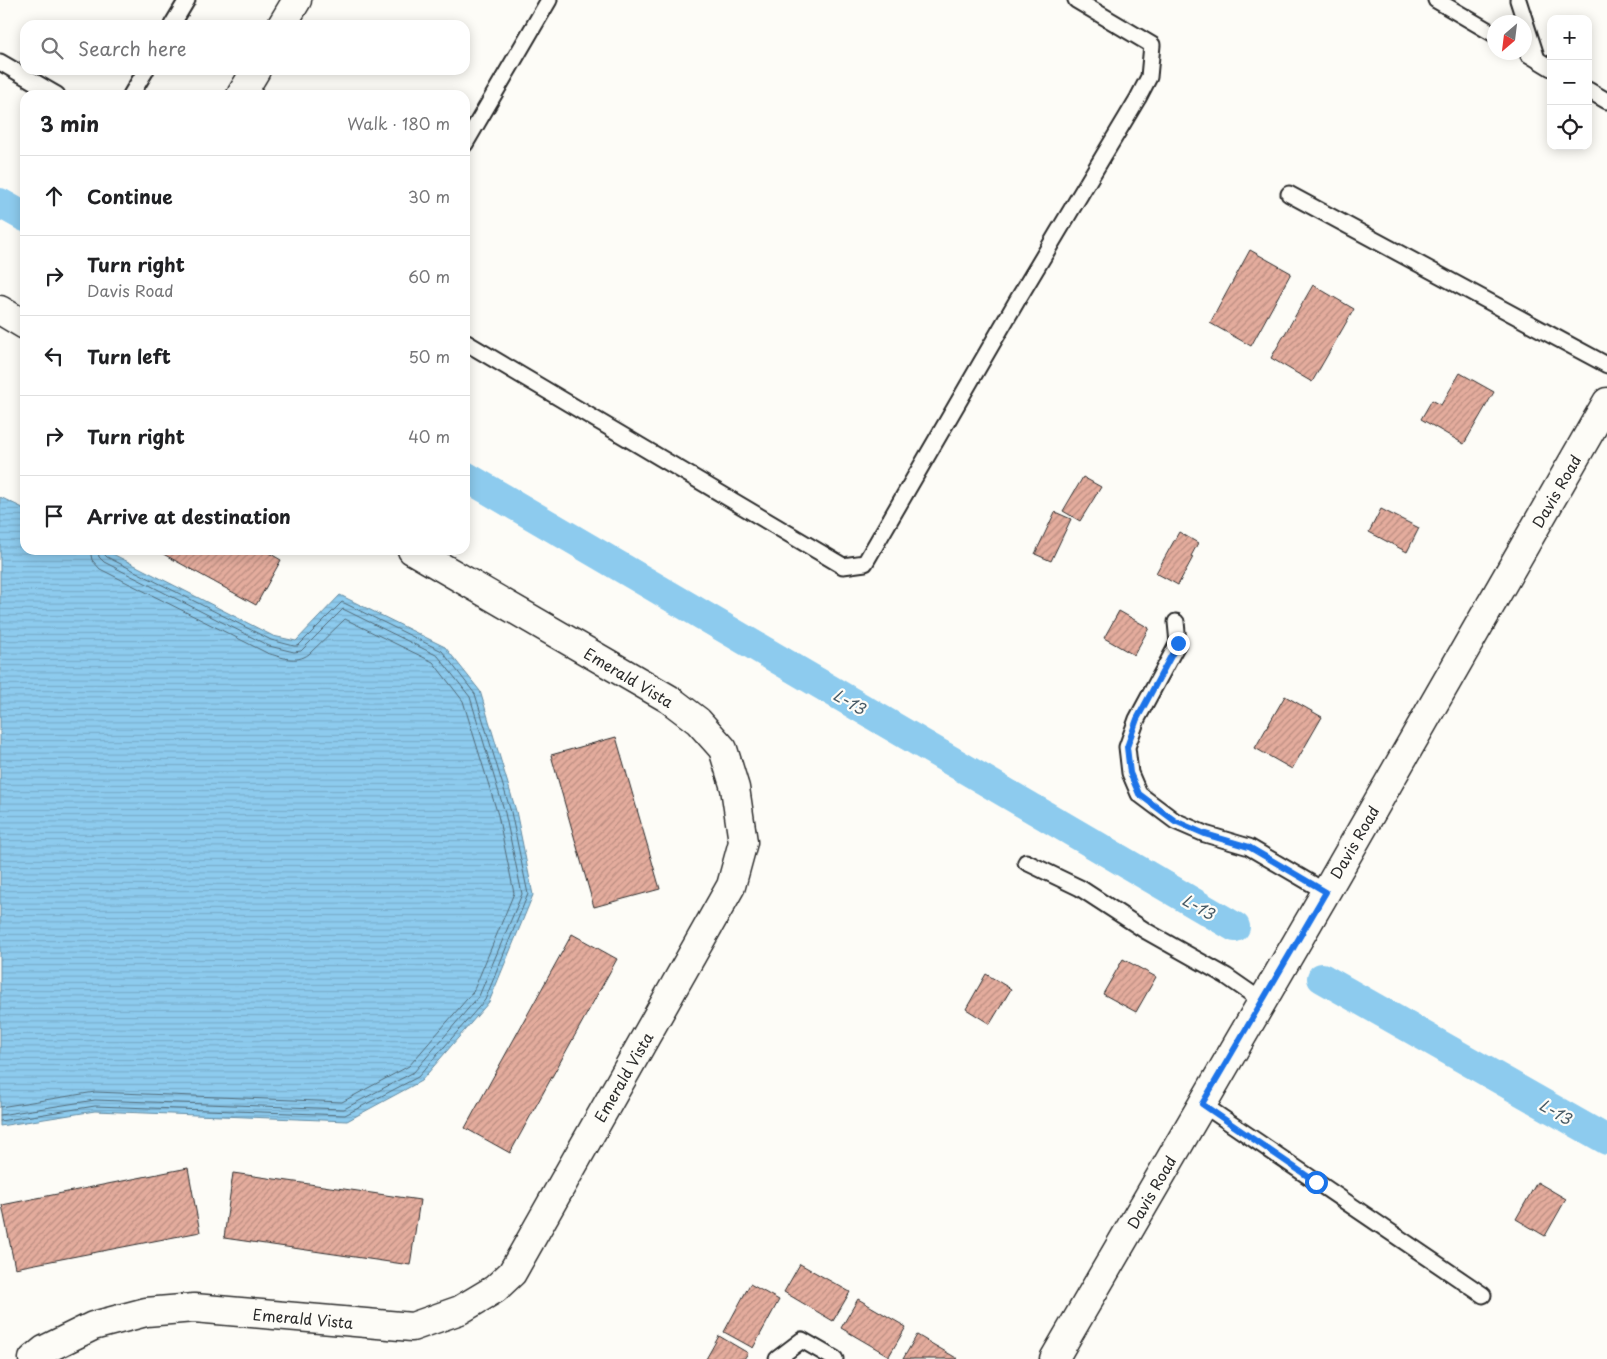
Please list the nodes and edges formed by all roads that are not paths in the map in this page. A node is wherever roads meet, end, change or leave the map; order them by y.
1 (187, 0) edge
2 (297, 0) edge
3 (549, 0) edge
4 (1076, 0) edge
5 (1436, 0) edge
6 (1518, 0) edge
7 (1521, 15) edge
8 (175, 20) edge
9 (285, 20) edge
10 (1487, 30) edge
11 (1532, 57) edge
12 (0, 62) edge
13 (1547, 66) edge
14 (20, 74) edge
15 (22, 75) edge
16 (143, 75) edge
17 (253, 75) edge
18 (48, 90) edge
19 (134, 90) edge
20 (245, 90) edge
21 (1592, 92) edge
22 (1607, 101) edge
23 (470, 135) edge
24 (1289, 194) dead end
25 (0, 310) edge
26 (20, 321) edge
27 (470, 345) edge
28 (1607, 365) edge
29 (1607, 402) edge
30 (421, 555) edge
31 (1176, 622) dead end
32 (1026, 862) dead end
33 (1326, 892) junction
34 (1262, 1000) junction
35 (1202, 1104) junction
36 (1483, 1296) dead end
37 (33, 1359) edge
38 (777, 1359) edge
39 (835, 1359) edge
40 (1054, 1359) edge

1 - 8 lane
2 - 9 street
3 - 23 lane
4 - 27 lane
5 - 10 lane
6 - 7 lane
11 - 13 lane
12 - 14 lane
15 - 18 lane
16 - 19 lane
17 - 20 street
21 - 22 lane
24 - 28 lane
25 - 26 street
29 - 33 street, Davis Road
30 - 37 street, Emerald Vista
31 - 33 lane
32 - 34 lane
33 - 34 street, Davis Road
34 - 35 street, Davis Road
35 - 36 lane
35 - 40 street, Davis Road
38 - 39 lane

